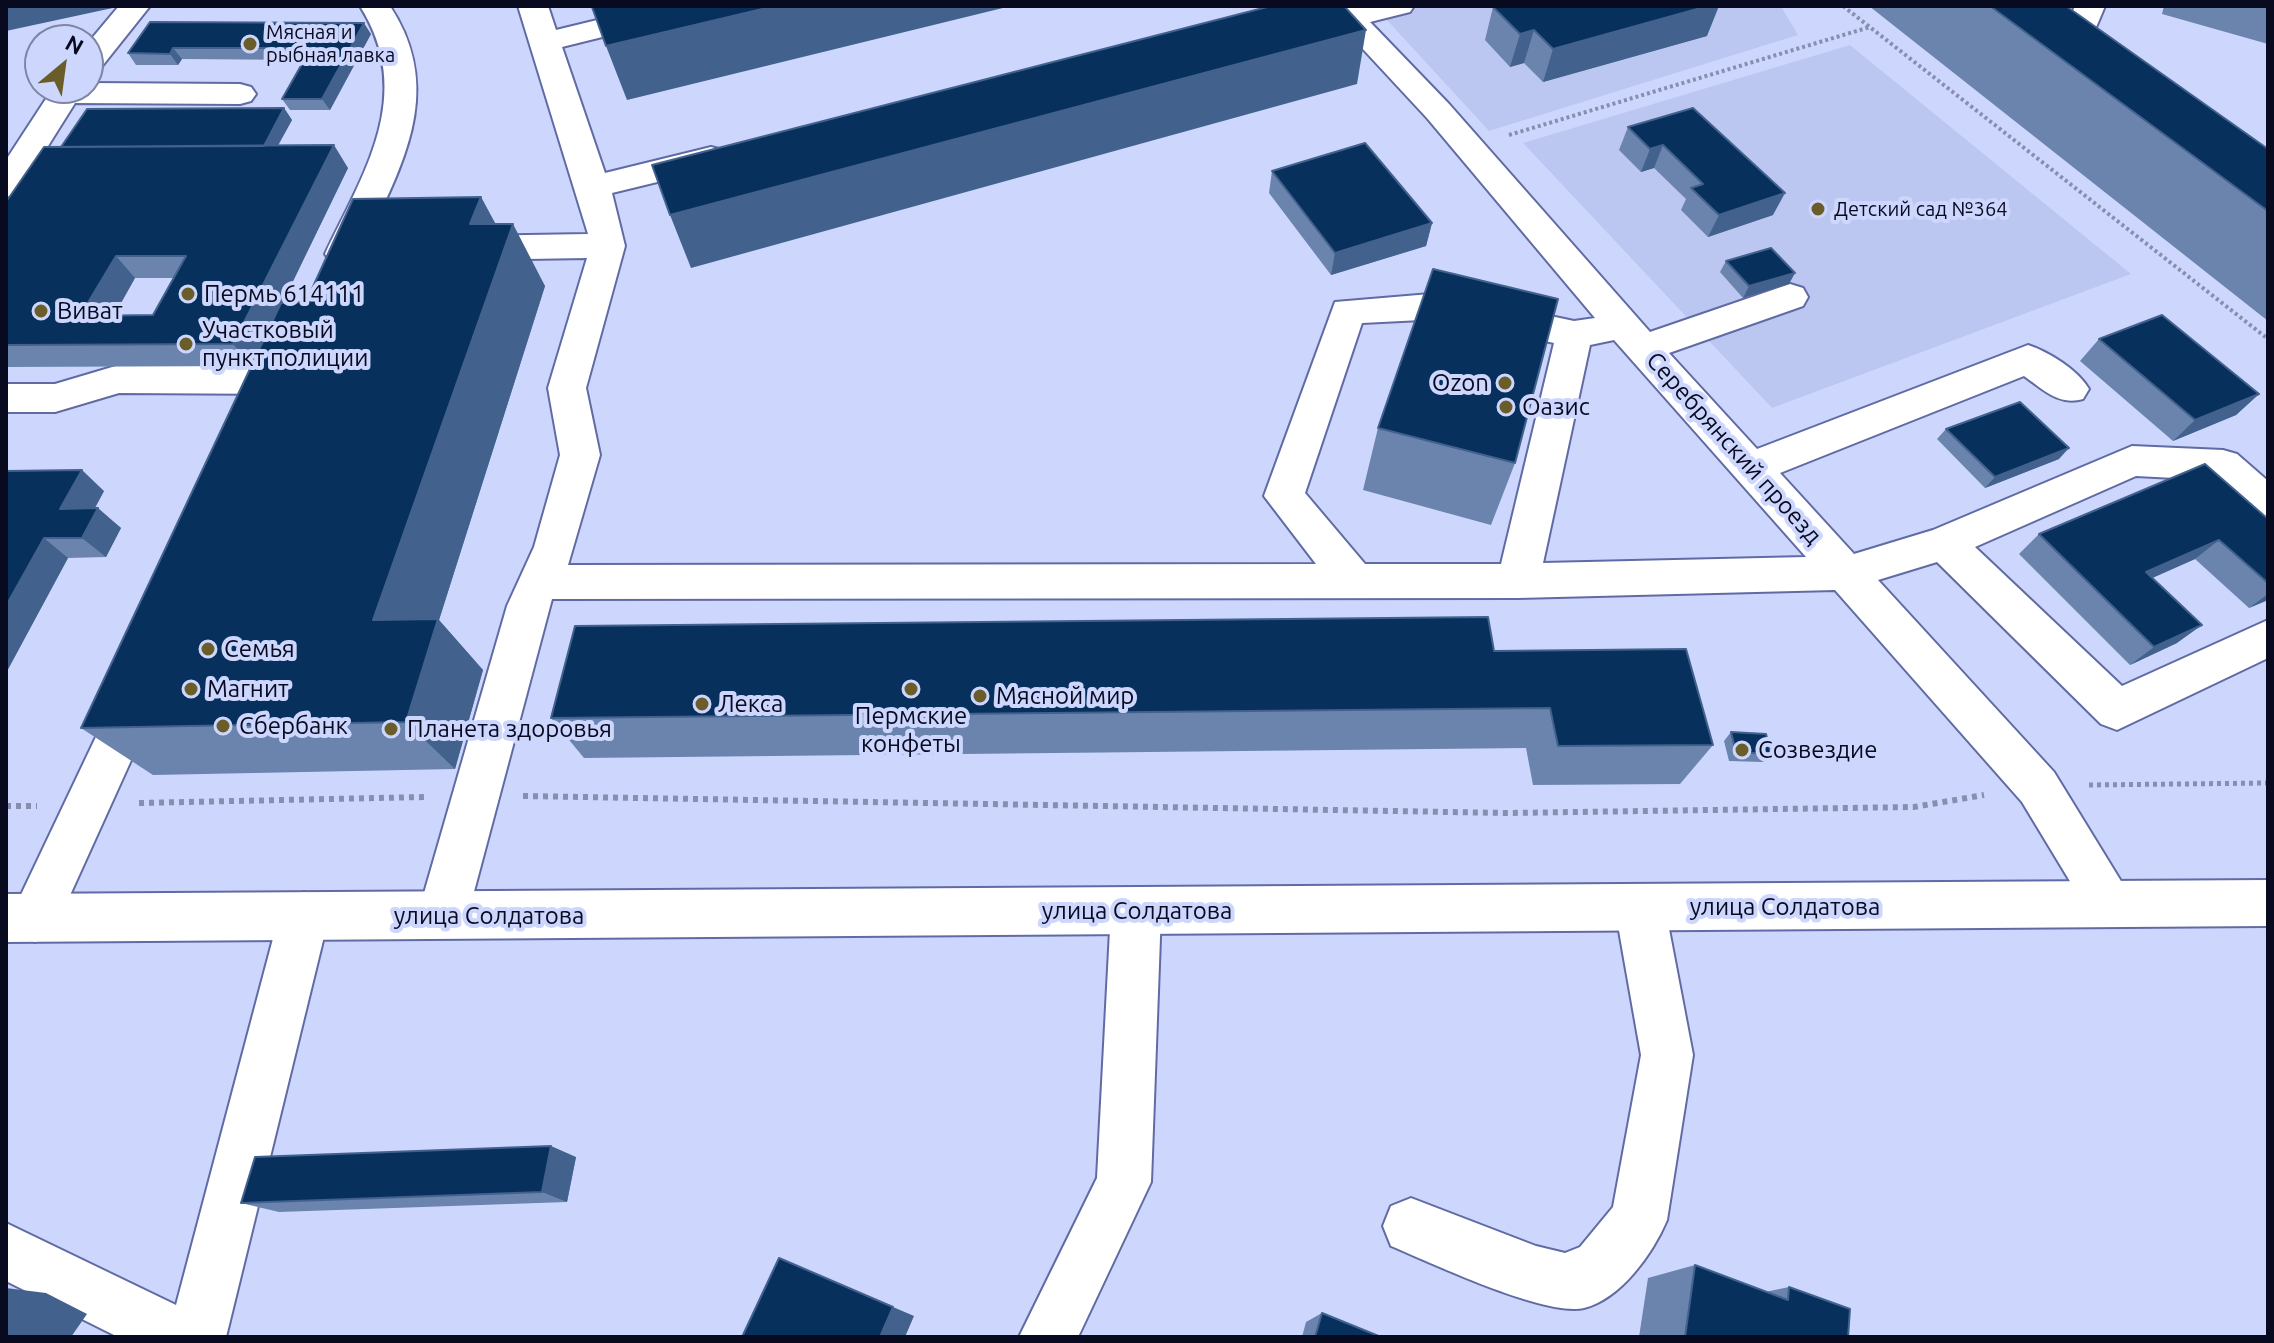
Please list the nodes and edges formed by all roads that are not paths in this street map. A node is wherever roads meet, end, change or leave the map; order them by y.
1 (135, 6) edge
2 (375, 6) edge
3 (533, 6) edge
4 (692, 6) edge
5 (1399, 6) edge
6 (2090, 6) edge
7 (1343, 12) edge
8 (544, 42) junction
9 (104, 44) edge
10 (104, 91) edge
11 (2103, 93) edge
12 (240, 94) dead end
13 (59, 104) edge
14 (747, 149) edge
15 (6, 186) edge
16 (593, 187) junction
17 (608, 246) junction
18 (438, 248) edge
19 (325, 293) edge
20 (1790, 297) dead end
21 (1574, 334) junction
22 (1633, 338) junction
23 (2070, 389) dead end
24 (6, 398) edge
25 (266, 422) edge
26 (1750, 466) junction
27 (2268, 505) edge
28 (1944, 543) junction
29 (1847, 573) junction
30 (1354, 581) junction
31 (1518, 581) junction
32 (539, 582) junction
33 (2268, 638) edge
34 (153, 663) edge
35 (2268, 903) edge
36 (2111, 904) junction
37 (1640, 908) junction
38 (1136, 911) junction
39 (443, 914) junction
40 (304, 916) junction
41 (20, 918) edge
42 (1411, 1226) dead end
43 (6, 1251) edge
44 (179, 1337) edge
45 (197, 1337) edge
46 (1048, 1337) edge

1 - 9 main road
2 - 19 main road
3 - 8 main road
4 - 8 main road
5 - 7 main road
6 - 11 main road
7 - 22 main road, Серебрянский проезд
8 - 16 main road
10 - 12 main road
13 - 15 main road
14 - 16 main road
16 - 17 main road
17 - 18 main road
17 - 32 main road
20 - 22 main road
21 - 22 main road
21 - 30 main road
21 - 31 main road
22 - 26 main road, Серебрянский проезд
23 - 26 main road
24 - 25 main road
26 - 29 main road, Серебрянский проезд
27 - 28 main road
28 - 29 main road
28 - 33 main road
29 - 31 main road
29 - 36 main road, Серебрянский проезд
30 - 31 main road
30 - 32 main road
32 - 39 main road
34 - 41 main road
35 - 36 main road, улица Солдатова
36 - 37 main road, улица Солдатова
37 - 38 main road, улица Солдатова
37 - 42 main road
38 - 39 main road, улица Солдатова
38 - 46 main road
39 - 40 main road, улица Солдатова
40 - 41 main road, улица Солдатова
40 - 45 main road
43 - 44 main road

